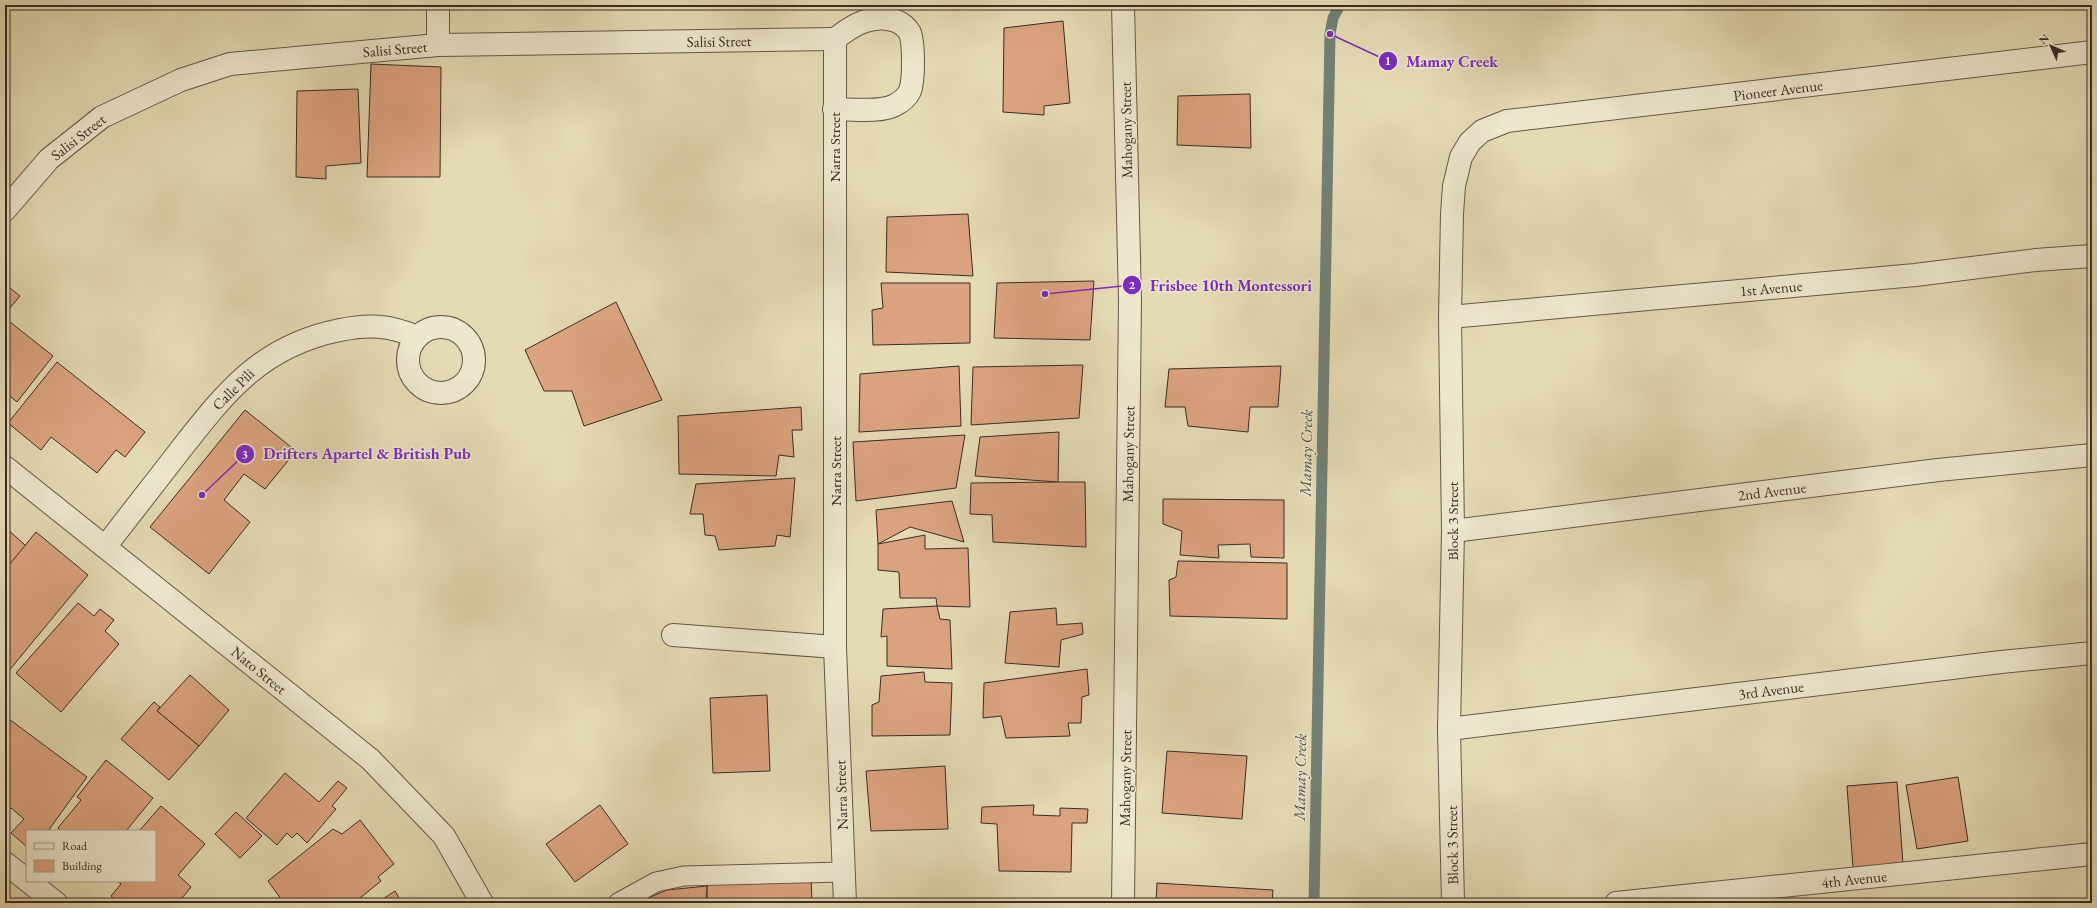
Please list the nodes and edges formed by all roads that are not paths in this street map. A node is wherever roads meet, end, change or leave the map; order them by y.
1 (438, 5) edge
2 (1123, 5) edge
3 (835, 39) junction
4 (438, 45) junction
5 (2092, 52) edge
6 (834, 109) junction
7 (1470, 142) joint
8 (5, 210) edge
9 (2092, 256) edge
10 (1450, 317) junction
11 (417, 337) dead end
12 (2092, 455) edge
13 (5, 467) edge
14 (1453, 531) junction
15 (104, 547) junction
16 (673, 635) dead end
17 (835, 647) junction
18 (2092, 653) edge
19 (1449, 729) junction
20 (2092, 854) edge
21 (5, 863) edge
22 (844, 872) junction
23 (26, 880) edge
24 (28, 882) edge
25 (56, 903) edge
26 (482, 903) edge
27 (618, 903) edge
28 (845, 903) edge
29 (1124, 903) edge
30 (1453, 903) edge
31 (1616, 903) edge

1 - 4 street
2 - 29 street, Mahogany Street
3 - 4 street, Salisi Street
3 - 6 street, Narra Street
3 - 6 street
4 - 8 street, Salisi Street
5 - 7 street, Pioneer Avenue
6 - 17 street, Narra Street
7 - 10 street, Block 3 Street
9 - 10 street, 1st Avenue
10 - 14 street, Block 3 Street
11 - 15 street, Calle Pili
12 - 14 street, 2nd Avenue
13 - 15 street, Nato Street
14 - 19 street, Block 3 Street
15 - 26 street, Nato Street
16 - 17 street
17 - 22 street, Narra Street
18 - 19 street, 3rd Avenue
19 - 30 street, Block 3 Street
20 - 31 street, 4th Avenue
21 - 23 street
22 - 27 lane
22 - 28 street, Narra Street
24 - 25 street

